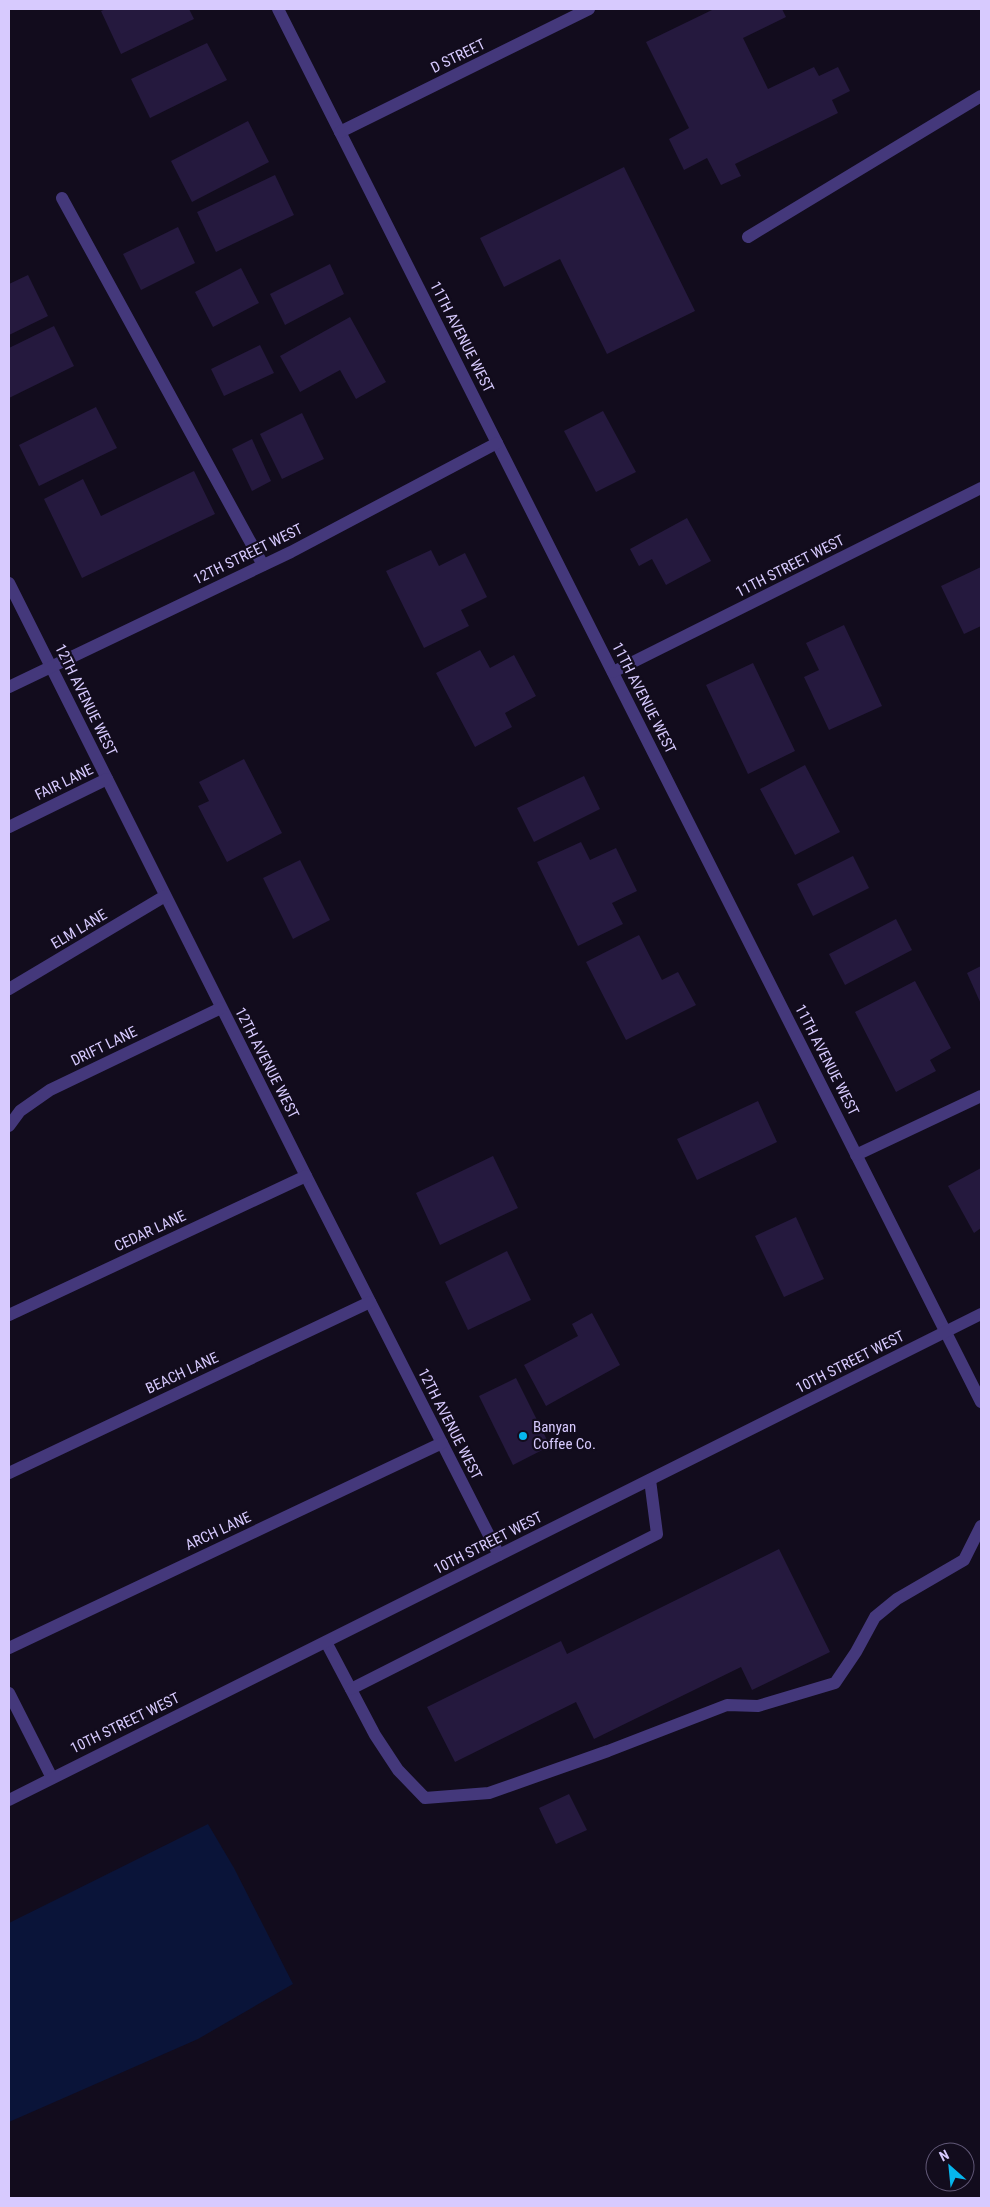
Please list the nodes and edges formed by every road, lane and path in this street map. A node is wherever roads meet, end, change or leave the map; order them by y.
1 (278, 9) edge
2 (589, 9) edge
3 (981, 96) edge
4 (340, 132) junction
5 (62, 198) dead end
6 (748, 237) dead end
7 (497, 443) junction
8 (981, 488) edge
9 (263, 565) junction
10 (9, 583) edge
11 (51, 666) junction
12 (613, 672) junction
13 (9, 687) edge
14 (107, 779) junction
15 (9, 827) edge
16 (166, 896) junction
17 (9, 989) edge
18 (221, 1008) junction
19 (981, 1096) edge
20 (9, 1126) edge
21 (856, 1155) junction
22 (306, 1176) junction
23 (370, 1302) junction
24 (981, 1314) edge
25 (9, 1315) edge
26 (946, 1332) junction
27 (981, 1402) edge
28 (442, 1443) junction
29 (9, 1473) edge
30 (650, 1480) junction
31 (981, 1526) edge
32 (499, 1555) junction
33 (326, 1642) junction
34 (9, 1648) edge
35 (351, 1689) junction
36 (9, 1693) edge
37 (52, 1778) junction
38 (9, 1800) edge

1 - 4 street, 11TH AVENUE WEST
2 - 4 street, D STREET
3 - 6 street
4 - 7 street, 11TH AVENUE WEST
5 - 9 street
7 - 9 street, 12TH STREET WEST
7 - 12 street, 11TH AVENUE WEST
8 - 12 street, 11TH STREET WEST
9 - 11 street, 12TH STREET WEST
10 - 11 street, 12TH AVENUE WEST
11 - 13 street, 12TH STREET WEST
11 - 14 street, 12TH AVENUE WEST
12 - 21 street, 11TH AVENUE WEST
14 - 15 street, FAIR LANE
14 - 16 street, 12TH AVENUE WEST
16 - 17 street, ELM LANE
16 - 18 street, 12TH AVENUE WEST
18 - 20 street, DRIFT LANE
18 - 22 street, 12TH AVENUE WEST
19 - 21 street
21 - 26 street, 11TH AVENUE WEST
22 - 23 street, 12TH AVENUE WEST
22 - 25 street, CEDAR LANE
23 - 28 street, 12TH AVENUE WEST
23 - 29 street, BEACH LANE
24 - 26 street, 10TH STREET WEST
26 - 27 street, 11TH AVENUE WEST
26 - 30 street, 10TH STREET WEST
28 - 32 street, 12TH AVENUE WEST
28 - 34 street, ARCH LANE
30 - 32 street, 10TH STREET WEST
30 - 35 street
31 - 35 street
32 - 33 street, 10TH STREET WEST
33 - 35 street
33 - 37 street, 10TH STREET WEST
36 - 37 street
37 - 38 street, 10TH STREET WEST

